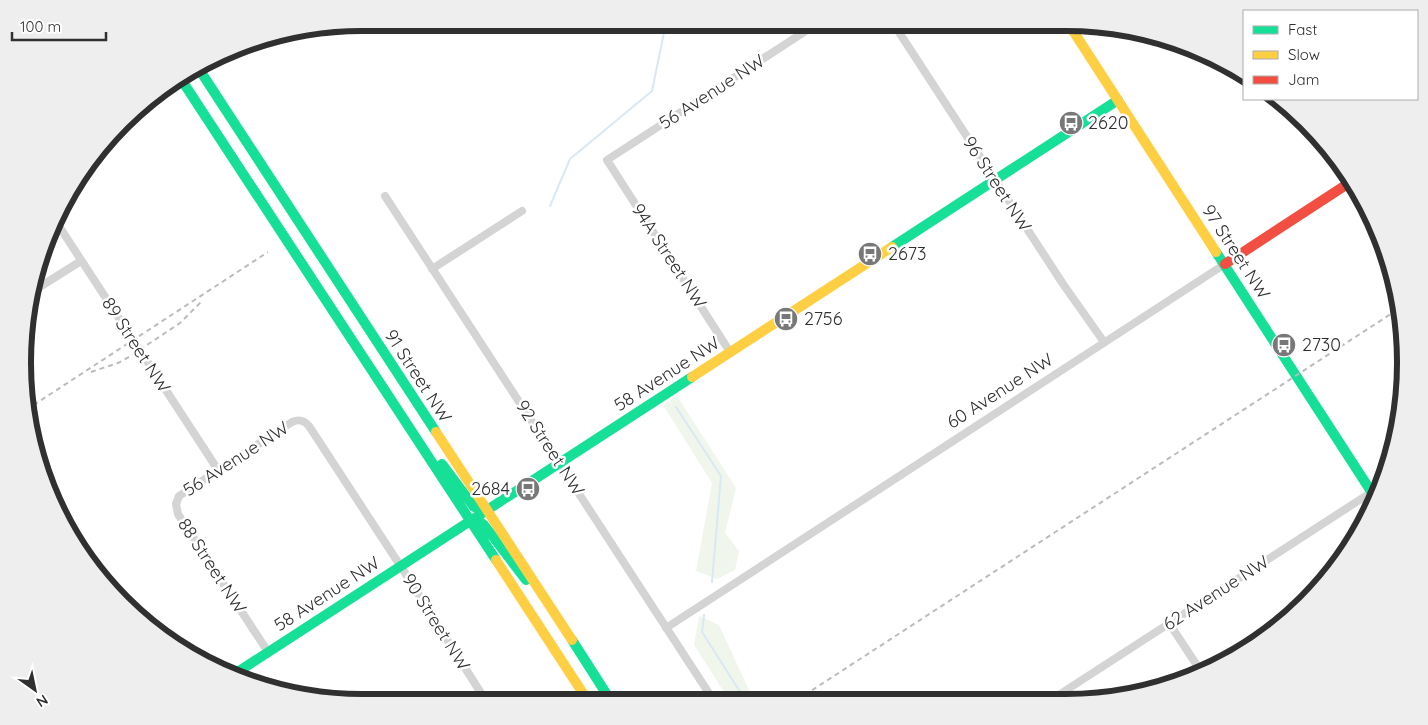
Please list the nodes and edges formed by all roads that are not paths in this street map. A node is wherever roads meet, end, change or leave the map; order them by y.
1 (806, 31) edge
2 (898, 31) edge
3 (1073, 31) edge
4 (200, 74) edge
5 (185, 83) edge
6 (1118, 100) junction
7 (607, 160) joint
8 (995, 180) junction
9 (1345, 185) edge
10 (385, 196) dead end
11 (522, 211) dead end
12 (60, 227) edge
13 (81, 260) junction
14 (1225, 264) junction
15 (432, 269) junction
16 (41, 286) edge
17 (1104, 342) junction
18 (730, 352) junction
19 (301, 420) joint
20 (414, 431) junction
21 (560, 463) junction
22 (218, 470) junction
23 (1371, 491) edge
24 (1367, 499) edge
25 (176, 504) joint
26 (486, 510) junction
27 (470, 520) junction
28 (400, 566) junction
29 (549, 607) junction
30 (1169, 623) junction
31 (666, 628) junction
32 (268, 652) junction
33 (1198, 666) edge
34 (240, 670) edge
35 (482, 694) edge
36 (583, 694) edge
37 (606, 694) edge
38 (709, 694) edge
39 (1060, 694) edge

1 - 7 street, 56 Avenue NW
2 - 8 street, 96 Street NW
3 - 6 street, 97 Street NW
4 - 26 street, 91 Street NW
5 - 20 street, 91 Street NW
6 - 8 street, 58 Avenue NW
6 - 14 street, 97 Street NW
7 - 18 street, 94A Street NW
8 - 17 street, 96 Street NW
8 - 18 street, 58 Avenue NW
9 - 14 street, 60 Avenue NW
10 - 15 street, 92 Street NW
11 - 15 street
12 - 13 street, 89 Street NW
13 - 16 street
13 - 22 street, 89 Street NW
14 - 17 street, 60 Avenue NW
14 - 23 street, 97 Street NW
15 - 21 street, 92 Street NW
17 - 31 street, 60 Avenue NW
18 - 21 street, 58 Avenue NW
19 - 22 street, 56 Avenue NW
19 - 28 street, 90 Street NW
20 - 26 street
20 - 27 street, 91 Street NW
21 - 26 street, 58 Avenue NW
21 - 31 street, 92 Street NW
22 - 25 street, 56 Avenue NW
24 - 30 street, 62 Avenue NW
25 - 32 street, 88 Street NW
26 - 27 street, 58 Avenue NW
26 - 29 street, 91 Street NW
27 - 28 street, 58 Avenue NW
27 - 29 street
27 - 36 street, 91 Street NW
28 - 32 street, 58 Avenue NW
28 - 35 street, 90 Street NW
29 - 37 street, 91 Street NW
30 - 33 street
30 - 39 street, 62 Avenue NW
31 - 38 street, 92 Street NW
32 - 34 street, 58 Avenue NW

